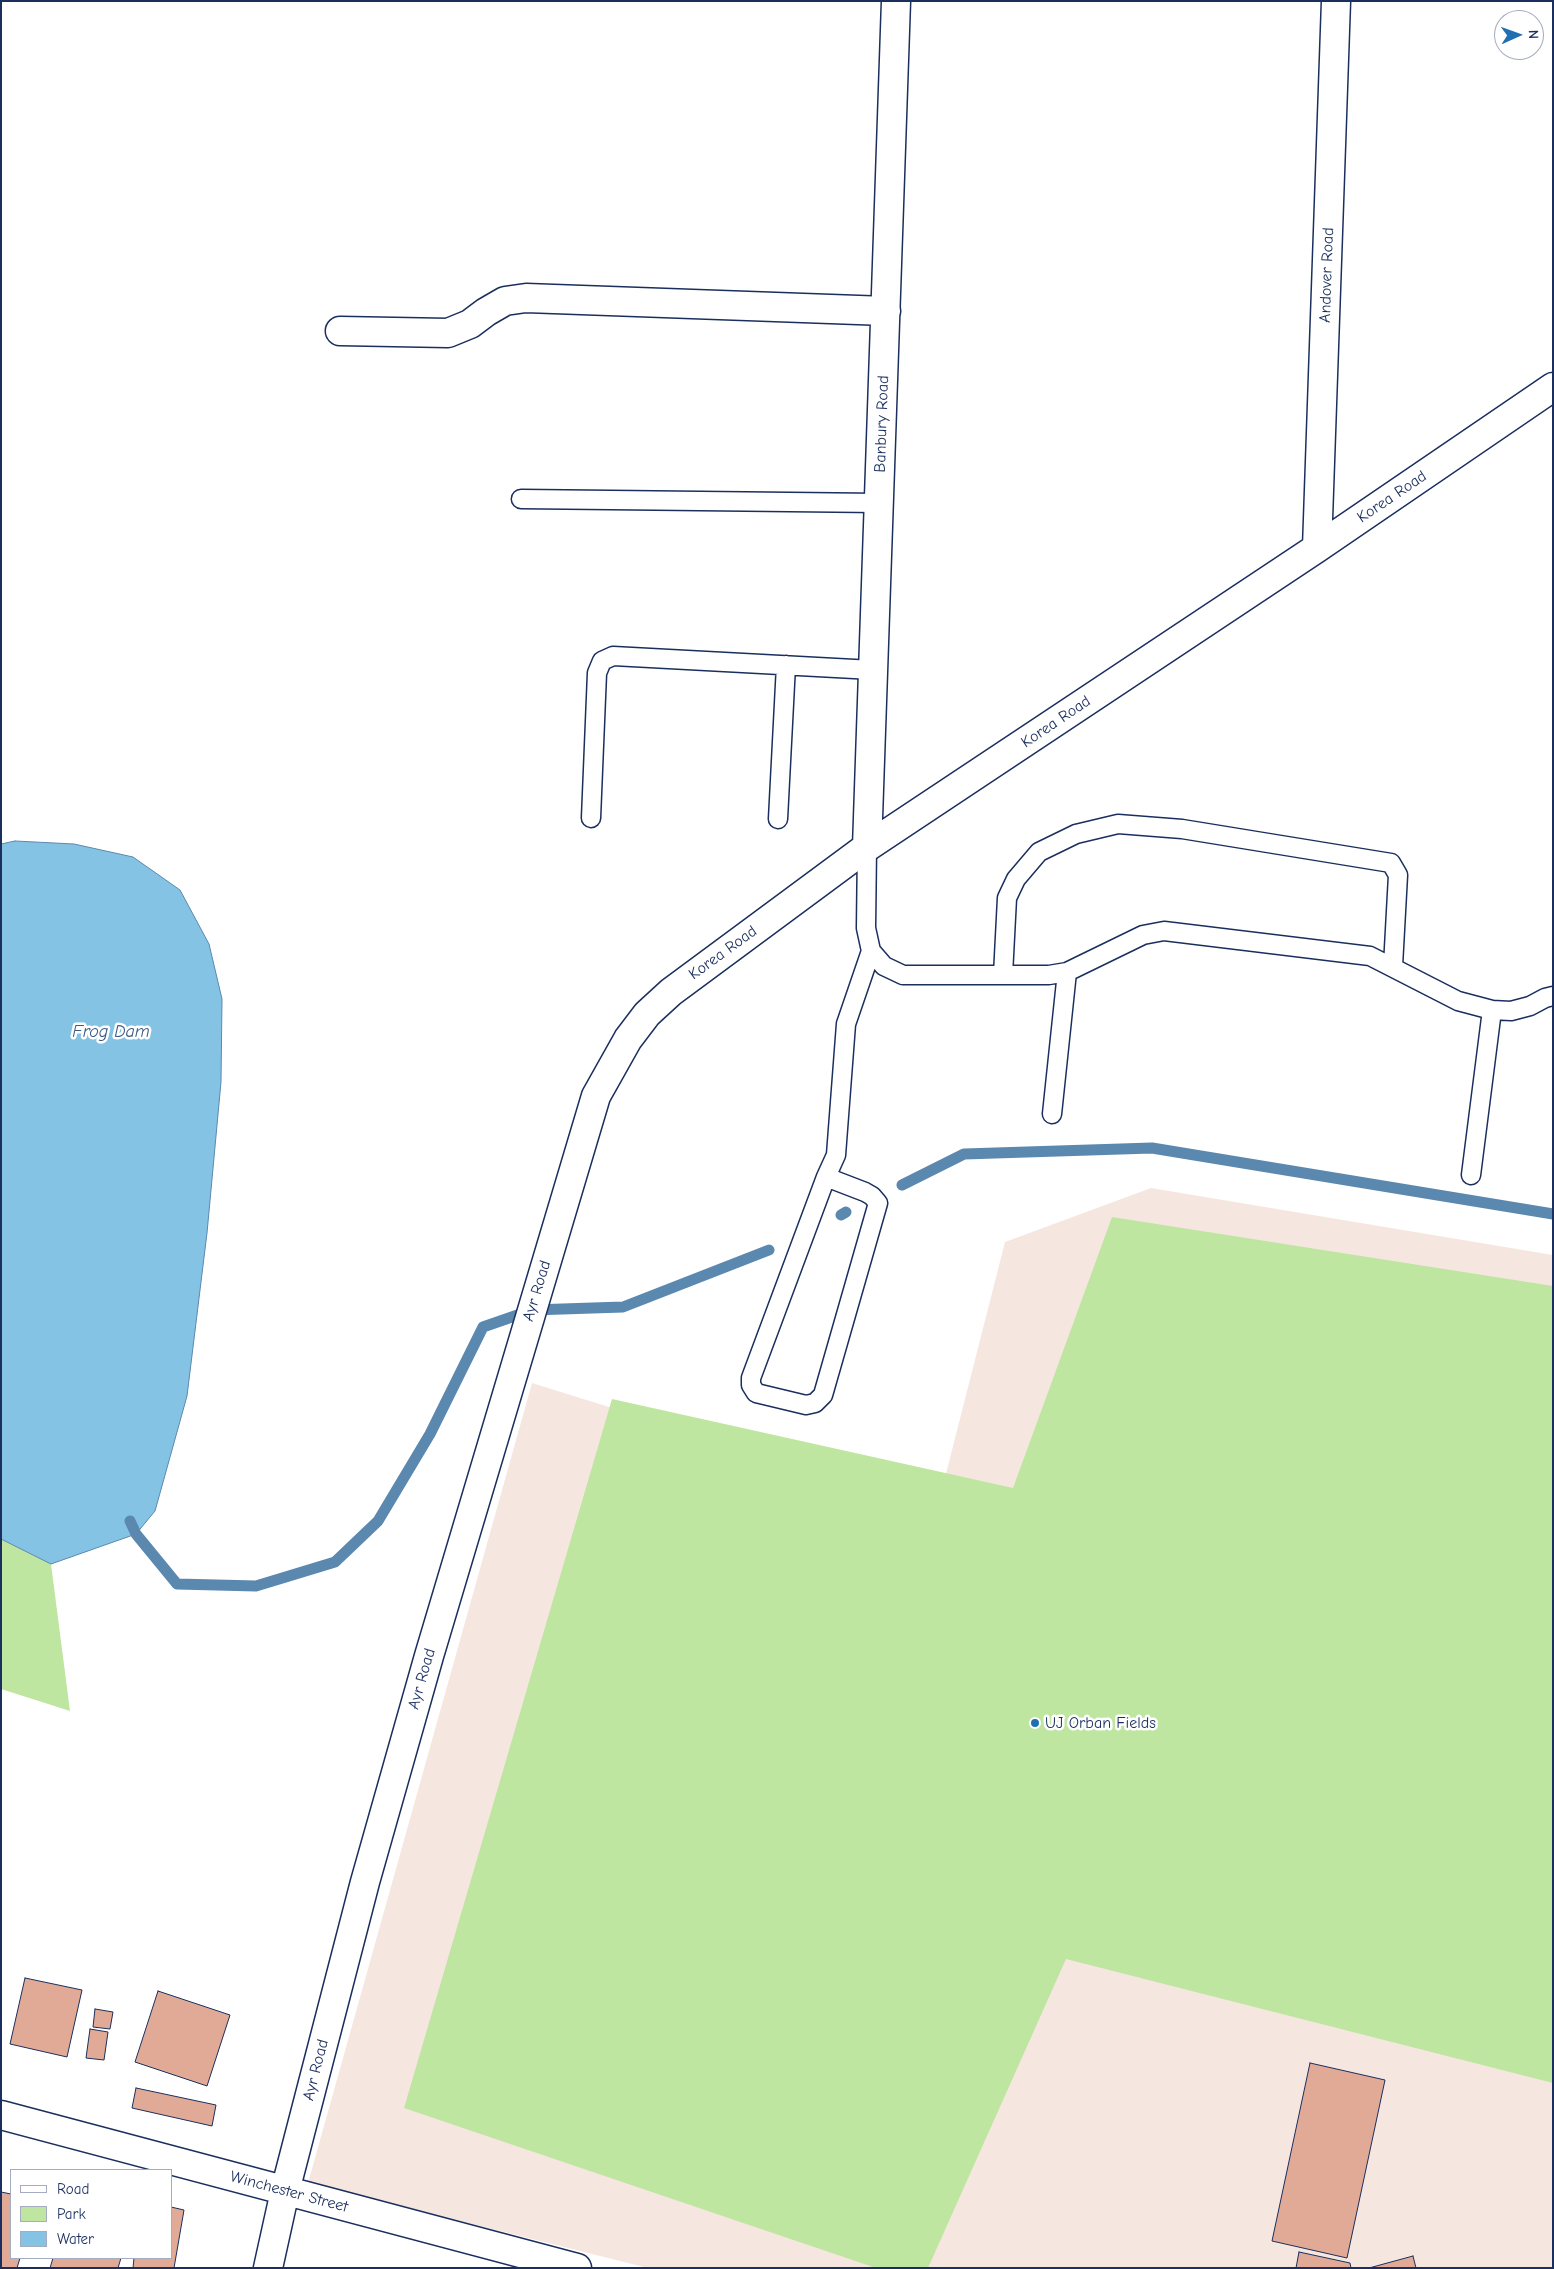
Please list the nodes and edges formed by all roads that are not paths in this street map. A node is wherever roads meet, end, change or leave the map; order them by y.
1 (896, 1) edge
2 (1336, 1) edge
3 (886, 310) junction
4 (340, 331) dead end
5 (1553, 387) edge
6 (521, 499) dead end
7 (879, 503) junction
8 (1317, 548) junction
9 (786, 666) junction
10 (873, 670) junction
11 (591, 818) dead end
12 (778, 819) dead end
13 (867, 847) junction
14 (871, 951) junction
15 (1393, 966) junction
16 (1067, 972) junction
17 (1003, 974) junction
18 (1553, 996) edge
19 (1492, 1010) junction
20 (596, 1096) joint
21 (1052, 1114) dead end
22 (1471, 1175) dead end
23 (826, 1177) junction
24 (1, 2115) edge
25 (285, 2192) junction
26 (268, 2268) edge
27 (576, 2268) edge

1 - 3 street, Banbury Road
2 - 8 street, Andover Road
3 - 4 street
3 - 7 street, Banbury Road
5 - 8 street, Korea Road
6 - 7 lane
7 - 10 street, Banbury Road
8 - 13 street, Korea Road
9 - 10 lane
9 - 11 lane
9 - 12 lane
10 - 13 street, Banbury Road
13 - 14 lane
13 - 20 street, Korea Road
14 - 17 lane
14 - 23 lane
15 - 16 lane
15 - 17 lane
15 - 19 lane
16 - 17 lane
16 - 21 lane
18 - 19 lane
19 - 22 lane
20 - 25 street, Ayr Road
23 - 23 lane
24 - 25 street, Winchester Street
25 - 26 street, Ayr Road
25 - 27 street, Winchester Street

